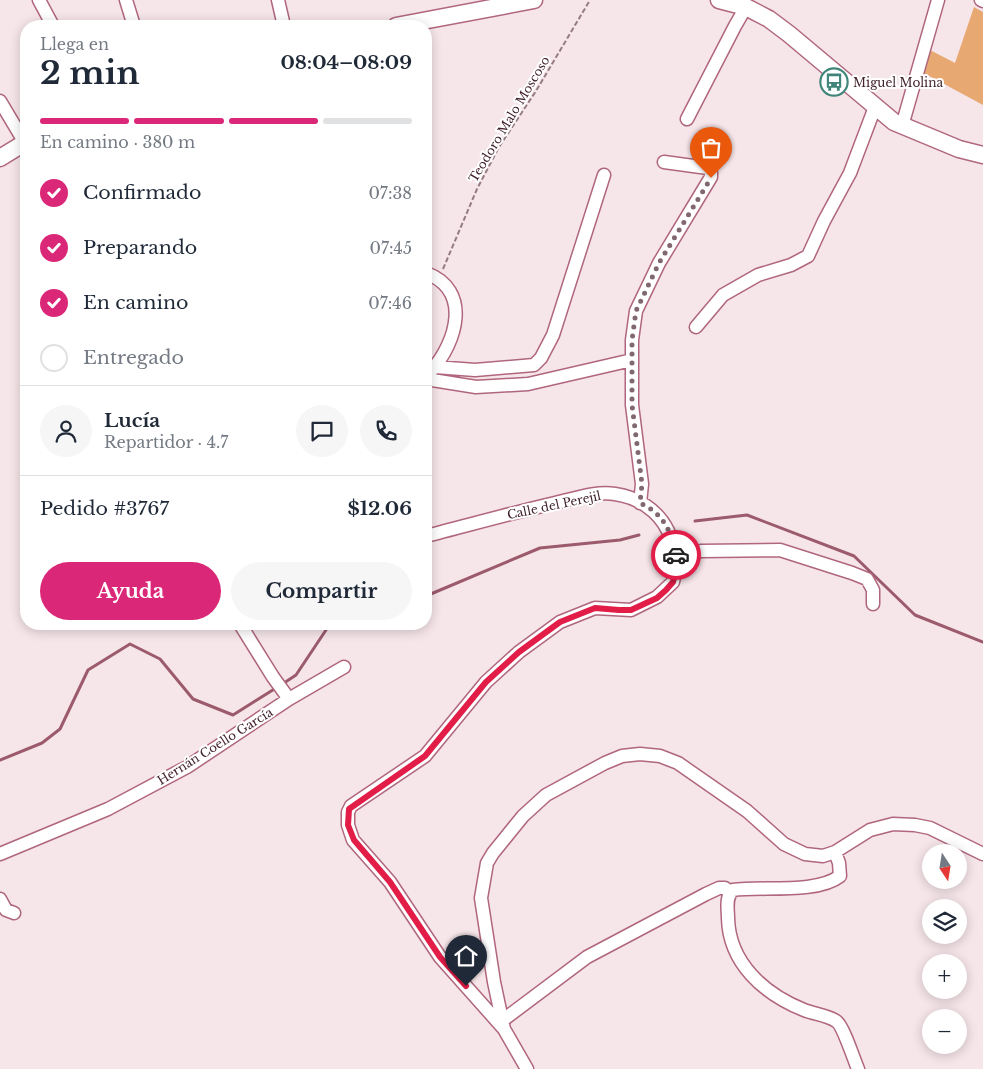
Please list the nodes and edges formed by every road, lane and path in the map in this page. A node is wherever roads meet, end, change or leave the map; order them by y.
1 (39, 0) edge
2 (126, 0) edge
3 (278, 0) edge
4 (534, 0) edge
5 (590, 0) edge
6 (719, 0) edge
7 (938, 0) edge
8 (740, 4) edge
9 (50, 20) edge
10 (132, 20) edge
11 (283, 20) edge
12 (428, 20) edge
13 (0, 101) edge
14 (875, 107) junction
15 (687, 119) dead end
16 (902, 126) junction
17 (20, 133) edge
18 (20, 146) edge
19 (983, 155) edge
20 (0, 158) edge
21 (664, 162) dead end
22 (604, 175) dead end
23 (432, 275) edge
24 (439, 278) junction
25 (696, 328) dead end
26 (632, 360) junction
27 (432, 370) edge
28 (432, 374) edge
29 (432, 375) edge
30 (640, 503) junction
31 (432, 534) edge
32 (676, 558) junction
33 (873, 604) dead end
34 (244, 630) edge
35 (344, 668) dead end
36 (287, 695) junction
37 (835, 852) junction
38 (0, 854) edge
39 (983, 854) edge
40 (730, 893) junction
41 (504, 1025) junction
42 (523, 1066) edge
43 (858, 1069) edge

1 - 9 street
2 - 10 street
3 - 11 street
4 - 12 street
5 - 24 path, Teodoro Malo Moscoso
6 - 8 street
7 - 16 street
8 - 14 street
8 - 15 street
13 - 17 street
14 - 16 street
14 - 25 street
16 - 19 street
18 - 20 street
21 - 26 street
22 - 28 street
23 - 24 street
24 - 27 street
26 - 29 street
26 - 30 street
30 - 31 street, Calle del Perejil
30 - 32 street, Calle del Perejil
32 - 33 street
32 - 41 street, Calle del Perejil
34 - 36 street
35 - 36 street, Hernán Coello García
36 - 38 street, Hernán Coello García
37 - 39 street
37 - 40 street
37 - 41 street
40 - 41 street
40 - 43 street
41 - 42 street, Calle del Perejil

